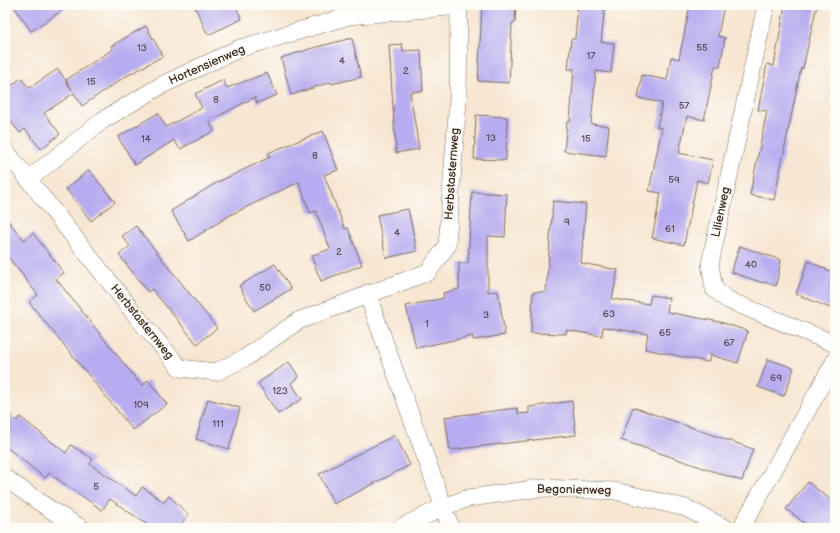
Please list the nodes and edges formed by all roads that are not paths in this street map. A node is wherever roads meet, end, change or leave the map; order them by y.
1 (459, 5) edge
2 (766, 5) edge
3 (5, 150) edge
4 (29, 179) junction
5 (368, 294) junction
6 (835, 344) edge
7 (835, 361) edge
8 (5, 478) edge
9 (443, 507) junction
10 (81, 528) edge
11 (400, 528) edge
12 (452, 528) edge
13 (725, 528) edge
14 (741, 528) edge

1 - 4 street, Hortensienweg
1 - 5 street, Herbstasternweg
2 - 6 street, Lilienweg
3 - 4 street, Herbstasternweg
4 - 5 street, Herbstasternweg
5 - 9 street
7 - 14 street
8 - 10 street
9 - 11 street, Begonienweg
9 - 12 street
9 - 13 street, Begonienweg

